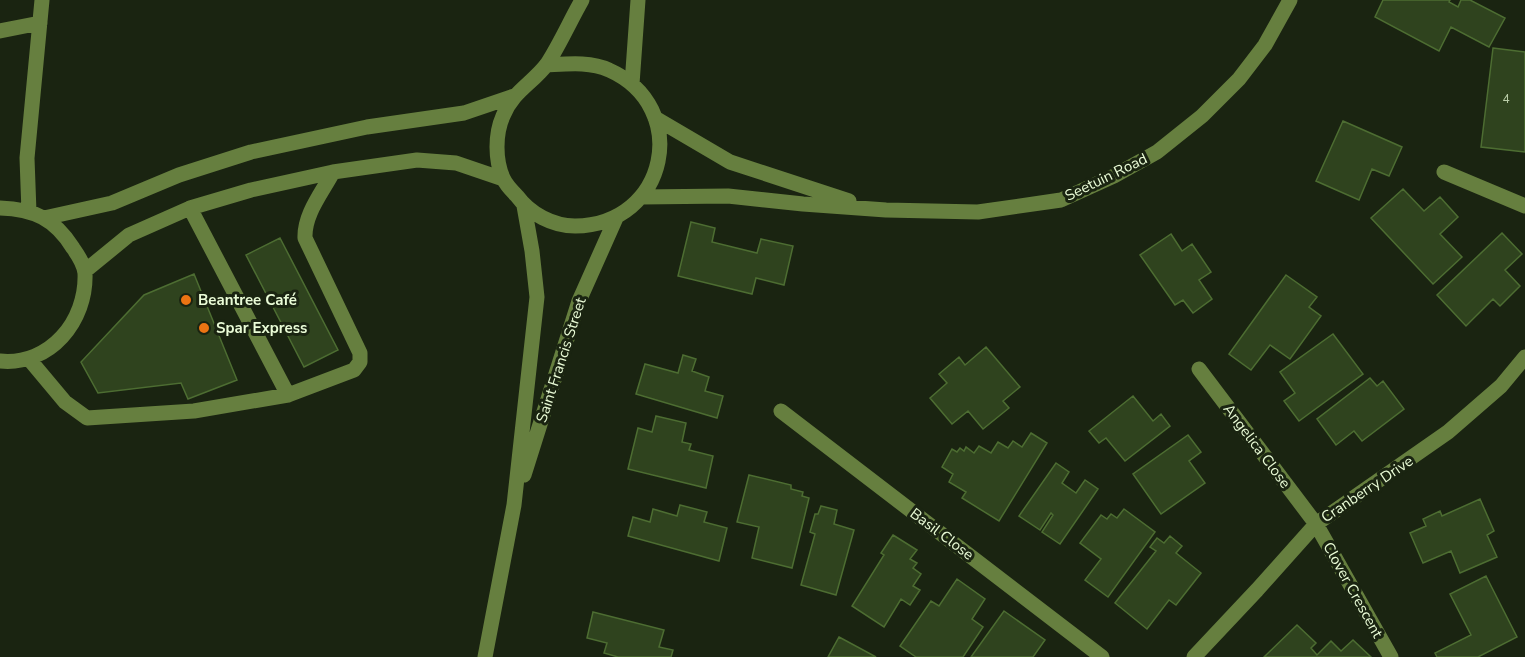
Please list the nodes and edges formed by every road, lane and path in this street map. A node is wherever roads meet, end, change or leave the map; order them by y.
1 (42, 0) edge
2 (582, 0) edge
3 (638, 0) edge
4 (1290, 0) edge
5 (40, 23) junction
6 (0, 31) edge
7 (546, 65) junction
8 (632, 84) junction
9 (514, 96) junction
10 (655, 118) junction
11 (333, 172) junction
12 (1444, 172) dead end
13 (503, 179) junction
14 (641, 197) junction
15 (524, 206) junction
16 (1525, 206) edge
17 (0, 208) edge
18 (190, 208) junction
19 (886, 210) junction
20 (29, 212) junction
21 (44, 218) junction
22 (616, 218) junction
23 (85, 271) junction
24 (1525, 357) edge
25 (29, 359) junction
26 (0, 361) edge
27 (1199, 369) dead end
28 (288, 395) junction
29 (781, 411) dead end
30 (514, 505) junction
31 (1316, 524) junction
32 (485, 657) edge
33 (1102, 657) edge
34 (1194, 657) edge
35 (1390, 657) edge

1 - 5 street
2 - 7 street
3 - 8 street
4 - 19 street, Seetuin Road
5 - 6 street
5 - 20 street
7 - 8 street, Saint Francis Street
7 - 9 street, Saint Francis Street
8 - 10 street, Saint Francis Street
9 - 13 street, Saint Francis Street
9 - 21 street
10 - 14 street, Saint Francis Street
10 - 19 street
11 - 13 street
11 - 18 street
11 - 28 street
12 - 16 street
13 - 15 street, Saint Francis Street
14 - 19 street
14 - 22 street, Saint Francis Street
15 - 22 street, Saint Francis Street
15 - 30 street, Saint Francis Street
17 - 20 street
18 - 23 street
18 - 28 street
20 - 21 street
21 - 23 street
22 - 30 street, Saint Francis Street
23 - 25 street
24 - 31 street, Cranberry Drive
25 - 26 street
25 - 28 street
27 - 31 street, Angelica Close
29 - 33 street, Basil Close
30 - 32 street, Saint Francis Street
31 - 34 street, Cranberry Drive
31 - 35 street, Clover Crescent

